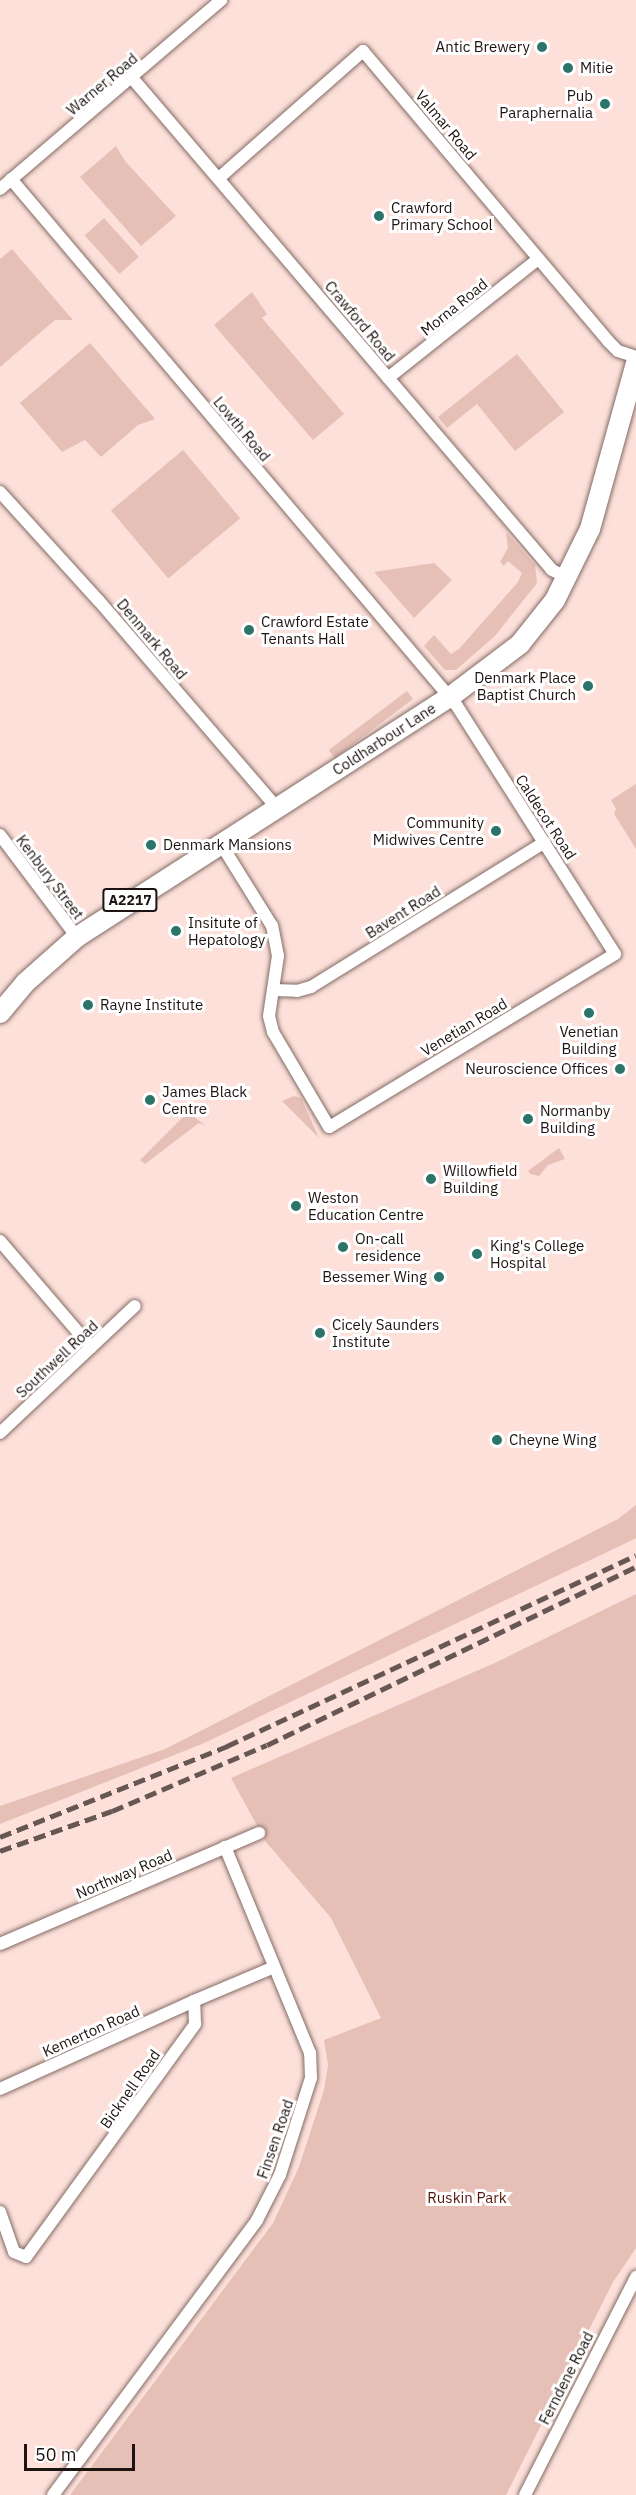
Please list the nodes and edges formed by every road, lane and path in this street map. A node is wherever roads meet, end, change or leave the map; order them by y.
1 (221, 0) edge
2 (133, 79) junction
3 (219, 178) junction
4 (11, 179) junction
5 (0, 189) edge
6 (538, 259) junction
7 (636, 357) edge
8 (636, 363) edge
9 (388, 378) junction
10 (0, 492) edge
11 (567, 578) junction
12 (450, 697) junction
13 (277, 808) junction
14 (0, 835) edge
15 (545, 842) junction
16 (221, 844) junction
17 (76, 937) junction
18 (615, 954) joint
19 (273, 990) junction
20 (0, 1013) edge
21 (0, 1241) edge
22 (135, 1306) dead end
23 (91, 1347) junction
24 (0, 1433) edge
25 (260, 1833) dead end
26 (225, 1847) junction
27 (0, 1944) edge
28 (274, 1966) junction
29 (194, 2001) junction
30 (0, 2089) edge
31 (0, 2212) edge
32 (636, 2277) edge
33 (52, 2495) edge
34 (525, 2495) edge

1 - 2 street, Warner Road
2 - 3 street, Crawford Road
2 - 4 street, Warner Road
3 - 6 street, Valmar Road
3 - 9 street, Crawford Road
4 - 5 street, Warner Road
4 - 12 street, Lowth Road
6 - 7 street, Valmar Road
6 - 9 street, Morna Road
8 - 11 main road, Coldharbour Lane / A2217
9 - 11 street, Crawford Road
10 - 13 street, Denmark Road
11 - 12 main road, Coldharbour Lane / A2217
12 - 13 main road, Coldharbour Lane / A2217
12 - 15 street, Caldecot Road
13 - 16 main road, Coldharbour Lane / A2217
14 - 17 street, Kenbury Street
15 - 18 street, Caldecot Road
15 - 19 street, Bavent Road
16 - 17 main road, Coldharbour Lane / A2217
16 - 19 street
17 - 20 main road, Coldharbour Lane / A2217
18 - 19 street, Venetian Road
21 - 23 street
22 - 23 street, Southwell Road
23 - 24 street, Southwell Road
25 - 26 street, Northway Road
26 - 27 street, Northway Road
26 - 28 street, Finsen Road
28 - 29 street
28 - 33 street, Finsen Road
29 - 30 street, Kemerton Road
29 - 31 street, Bicknell Road
32 - 34 street, Ferndene Road

